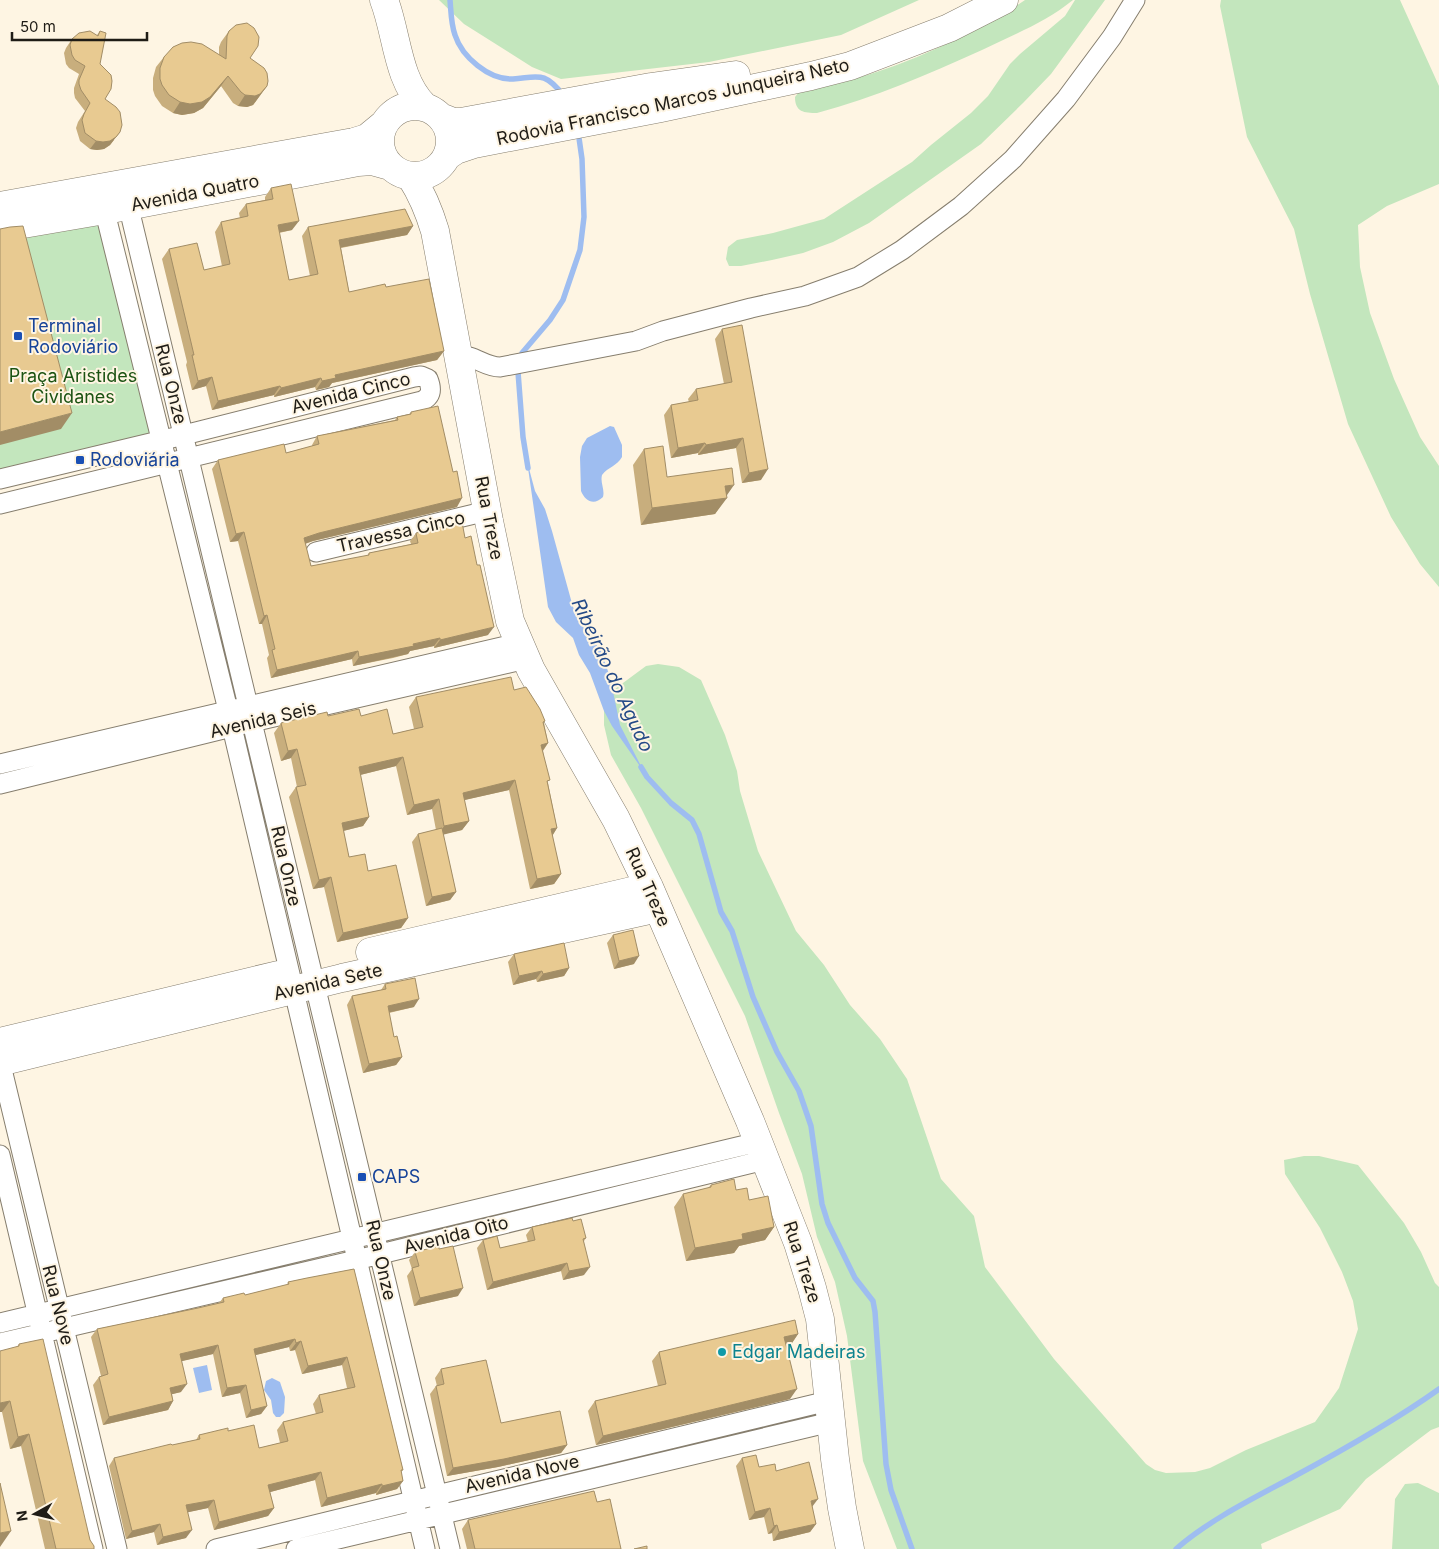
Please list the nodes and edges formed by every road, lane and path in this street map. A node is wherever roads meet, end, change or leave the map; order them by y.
1 (384, 0) edge
2 (1004, 0) edge
3 (1135, 0) edge
4 (398, 53) junction
5 (433, 112) junction
6 (387, 119) junction
7 (499, 127) junction
8 (444, 161) junction
9 (401, 171) junction
10 (241, 173) junction
11 (113, 196) junction
12 (0, 206) edge
13 (0, 228) edge
14 (435, 231) junction
15 (458, 356) junction
16 (184, 435) junction
17 (162, 441) junction
18 (188, 459) junction
19 (167, 464) junction
20 (0, 479) edge
21 (0, 504) edge
22 (487, 511) junction
23 (316, 552) dead end
24 (522, 651) junction
25 (250, 714) junction
26 (230, 718) junction
27 (72, 757) junction
28 (0, 764) edge
29 (0, 784) edge
30 (653, 897) junction
31 (302, 978) junction
32 (0, 1042) edge
33 (0, 1062) edge
34 (761, 1151) junction
35 (0, 1155) edge
36 (375, 1233) junction
37 (352, 1239) junction
38 (380, 1254) junction
39 (356, 1260) junction
40 (59, 1309) junction
41 (38, 1314) junction
42 (0, 1323) edge
43 (64, 1330) junction
44 (42, 1334) junction
45 (0, 1344) edge
46 (830, 1412) junction
47 (437, 1495) junction
48 (413, 1501) junction
49 (441, 1514) junction
50 (418, 1520) junction
51 (93, 1549) edge
52 (117, 1549) edge
53 (216, 1549) edge
54 (296, 1549) edge
55 (425, 1549) edge
56 (450, 1549) edge
57 (850, 1549) edge

1 - 4 street
2 - 7 street, Rodovia Francisco Marcos Junqueira Neto
3 - 15 street
4 - 5 street
4 - 6 street
5 - 6 street
5 - 7 street, Rodovia Francisco Marcos Junqueira Neto
5 - 8 street
6 - 9 street
6 - 10 street, Avenida Quatro
7 - 8 street, Rodovia Francisco Marcos Junqueira Neto
8 - 9 street
8 - 14 street, Rua Treze
9 - 10 street, Avenida Quatro
9 - 14 street, Rua Treze
10 - 11 street, Avenida Quatro
11 - 12 street, Avenida Quatro
11 - 13 street, Avenida Quatro
11 - 16 street, Rua Onze
11 - 17 street, Rua Onze
14 - 15 street, Rua Treze
15 - 22 street, Rua Treze
16 - 17 street, Avenida Cinco
16 - 18 street, Rua Onze
16 - 18 street, Avenida Cinco
17 - 19 street, Rua Onze
17 - 20 street, Avenida Cinco
18 - 19 street, Avenida Cinco
18 - 25 street, Rua Onze
19 - 21 street, Avenida Cinco
19 - 26 street, Rua Onze
22 - 23 street, Travessa Cinco
22 - 24 street, Rua Treze
24 - 25 street, Avenida Seis
24 - 30 street, Rua Treze
25 - 26 street, Avenida Seis
25 - 31 street, Rua Onze
26 - 27 street, Avenida Seis
26 - 31 street, Rua Onze
27 - 28 street, Avenida Seis
27 - 29 street, Avenida Seis
30 - 31 street, Avenida Sete
30 - 34 street, Rua Treze
31 - 32 street, Avenida Sete
31 - 33 street, Avenida Sete
31 - 36 street, Rua Onze
31 - 37 street, Rua Onze
33 - 40 street, Rua Nove
34 - 36 street, Avenida Oito
34 - 38 street, Avenida Oito
34 - 46 street, Rua Treze
35 - 41 street, Rua Nove
36 - 37 street, Avenida Oito
36 - 38 street, Rua Onze
37 - 39 street, Rua Onze
37 - 40 street, Avenida Oito
38 - 39 street, Avenida Oito
38 - 47 street, Rua Onze
39 - 43 street, Avenida Oito
39 - 48 street, Rua Onze
40 - 41 street, Avenida Oito
40 - 43 street, Rua Nove
41 - 42 street, Avenida Oito
41 - 44 street, Rua Nove
43 - 44 street, Avenida Oito
43 - 52 street, Rua Nove
44 - 45 street, Avenida Oito
44 - 51 street, Rua Nove
46 - 47 street, Avenida Nove
46 - 49 street, Avenida Nove
46 - 57 street, Rua Treze
47 - 48 street, Avenida Nove
47 - 49 street, Rua Onze
48 - 50 street, Rua Onze
48 - 53 street, Avenida Nove
49 - 50 street, Avenida Nove
49 - 56 street, Rua Onze
50 - 54 street, Avenida Nove
50 - 55 street, Rua Onze

